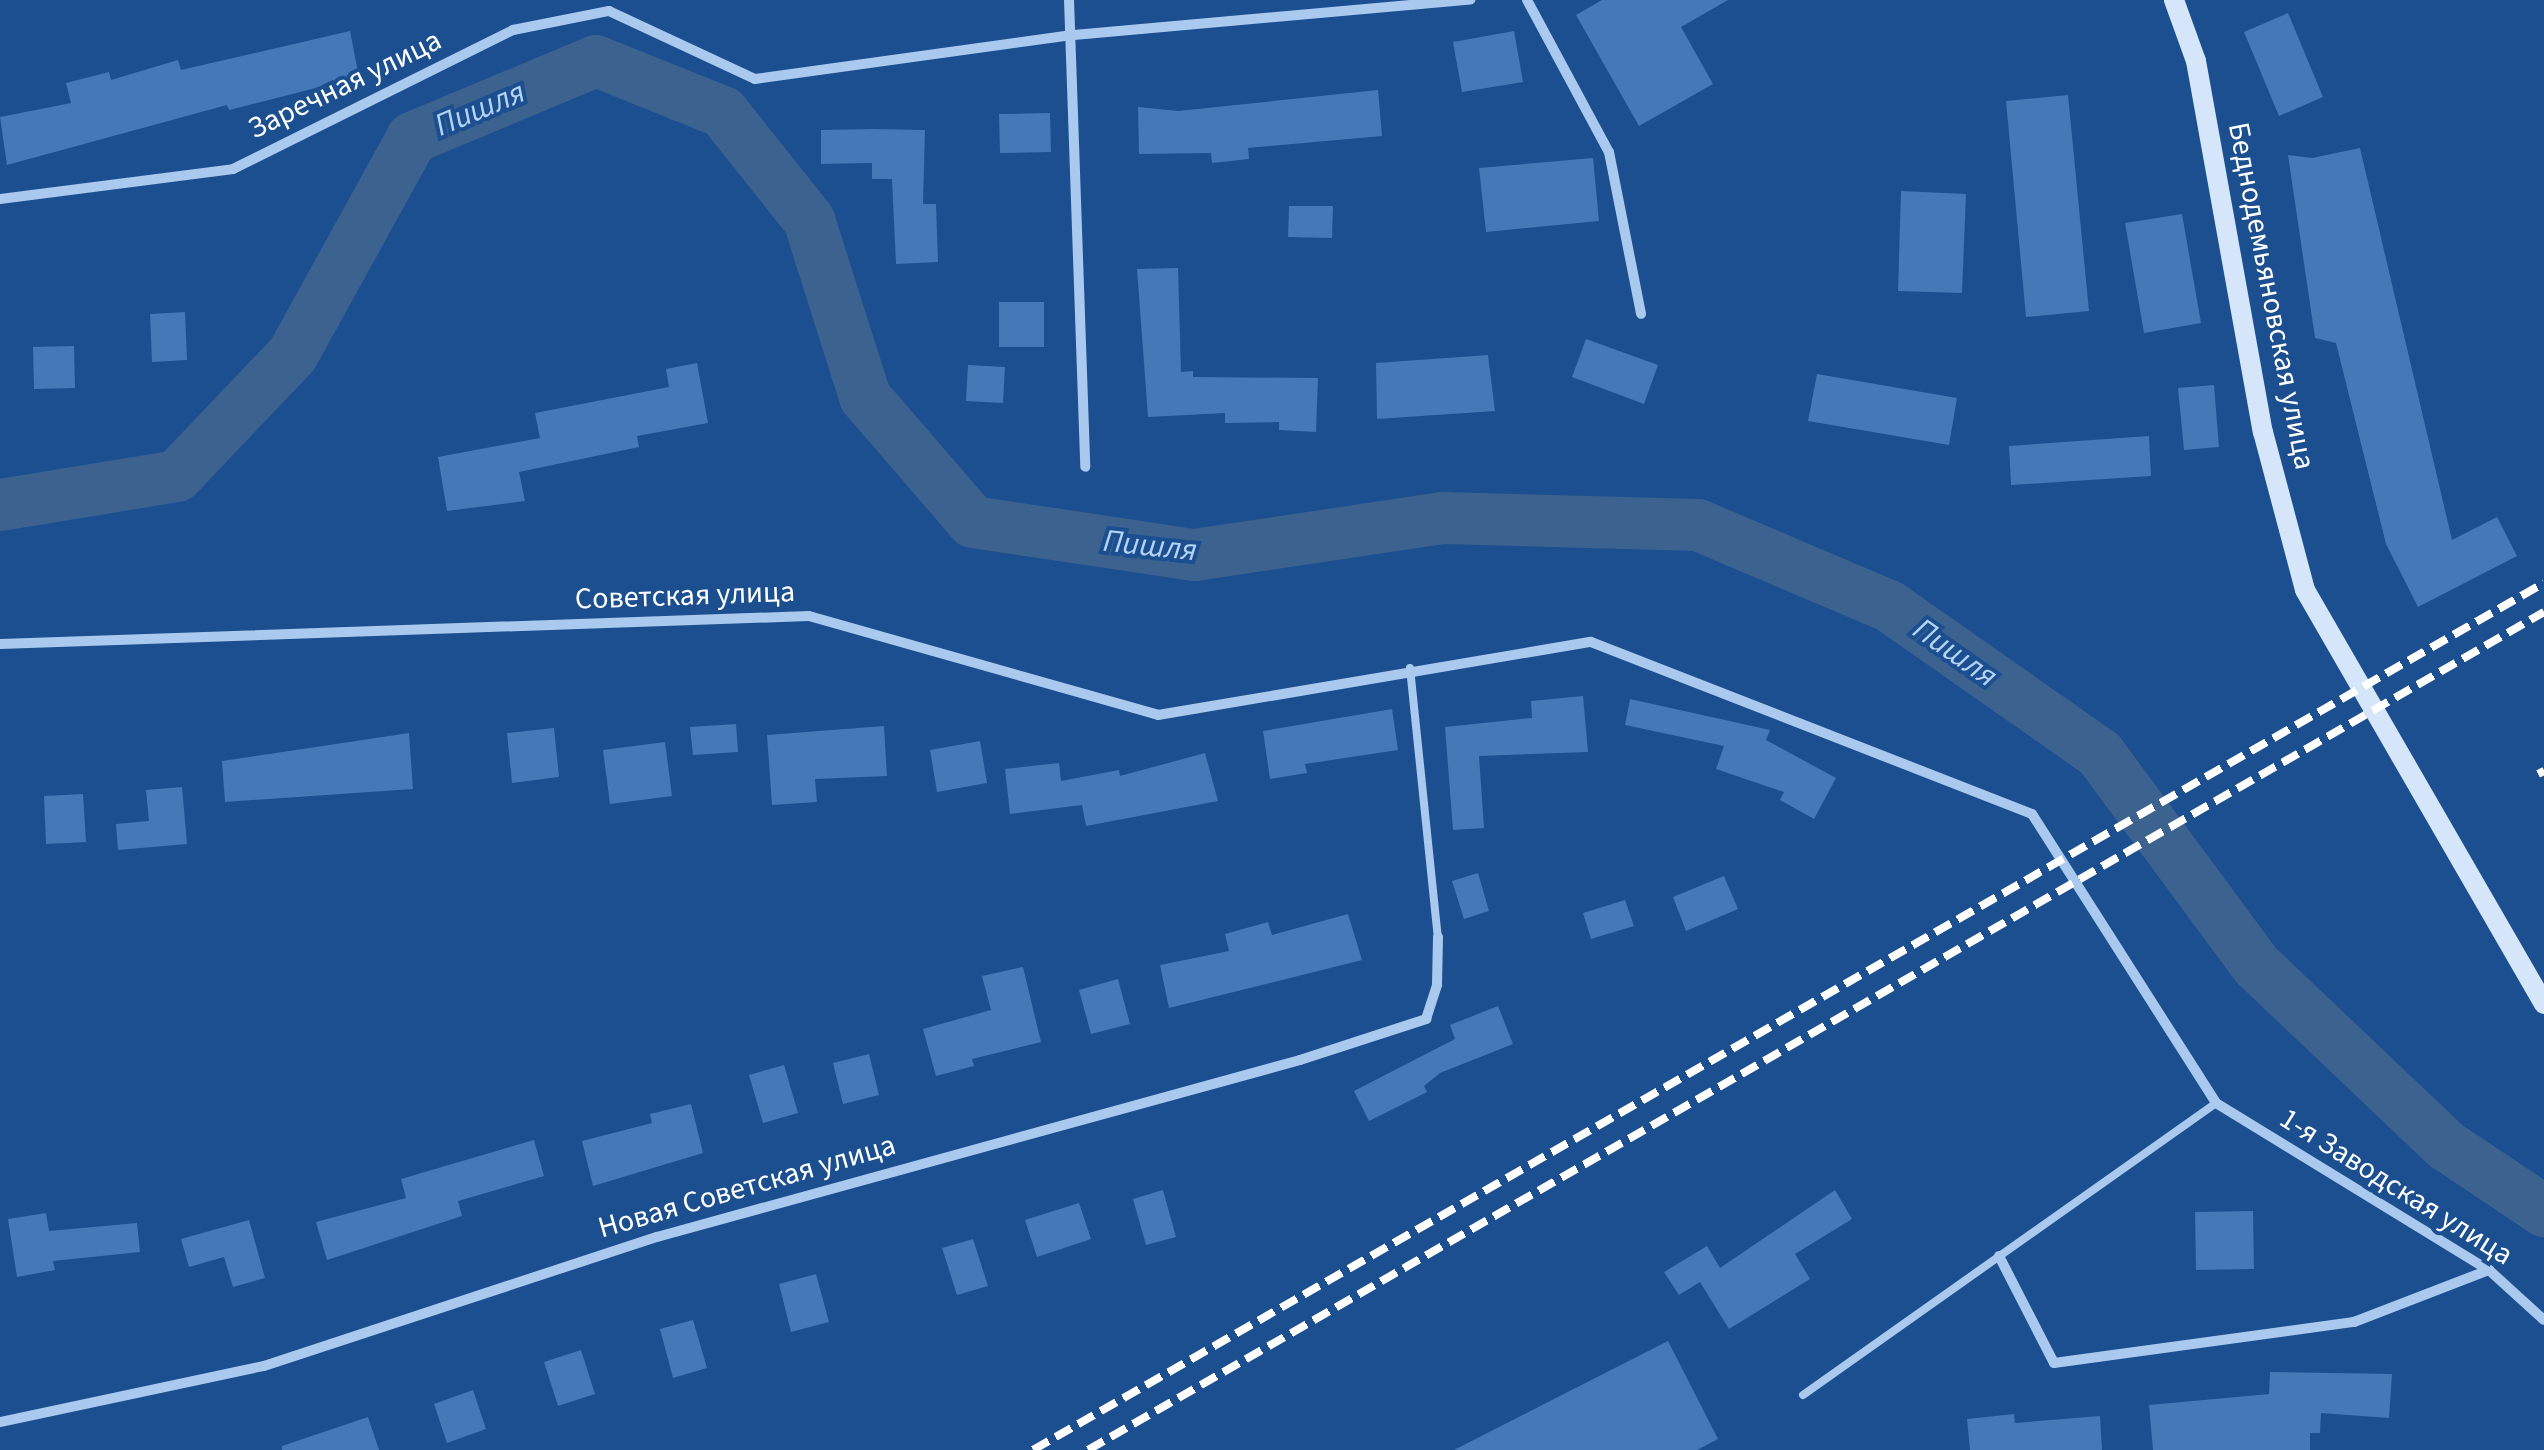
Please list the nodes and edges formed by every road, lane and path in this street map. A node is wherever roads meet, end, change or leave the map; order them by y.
1 (1069, 0) edge
2 (1470, 0) edge
3 (1528, 0) edge
4 (2174, 0) edge
5 (1074, 35) junction
6 (0, 199) edge
7 (1641, 314) dead end
8 (1084, 466) dead end
9 (0, 644) edge
10 (1410, 668) junction
11 (1438, 936) joint
12 (2544, 1004) edge
13 (2216, 1103) junction
14 (1999, 1256) junction
15 (2488, 1270) junction
16 (2544, 1320) edge
17 (1804, 1394) dead end
18 (0, 1422) edge

1 - 5 street
2 - 5 street, Заречная улица
3 - 7 street
4 - 12 main road, Беднодемьяновская улица
5 - 6 street, Заречная улица
5 - 8 street
9 - 10 street, Советская улица
10 - 11 lane
10 - 13 street, Советская улица
11 - 18 street, Новая Советская улица
13 - 14 lane
13 - 15 street, 1-я Заводская улица
14 - 15 street
14 - 17 lane
15 - 16 street, 1-я Заводская улица

